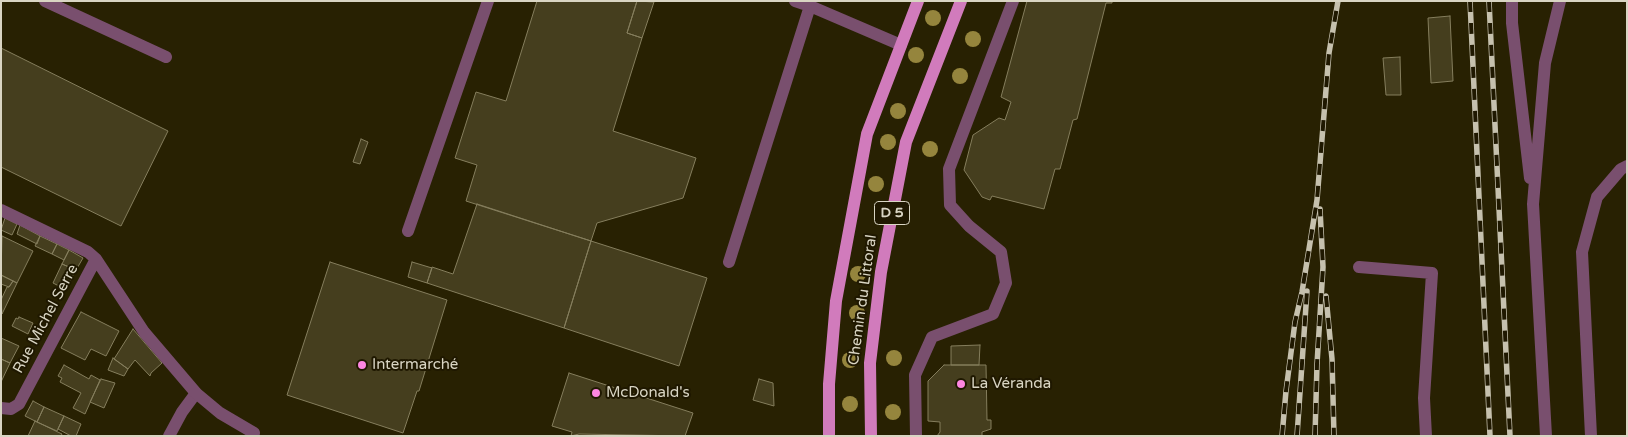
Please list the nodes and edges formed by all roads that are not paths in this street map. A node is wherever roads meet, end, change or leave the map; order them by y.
1 (45, 1) edge
2 (488, 1) edge
3 (795, 1) edge
4 (918, 1) edge
5 (961, 1) edge
6 (1013, 1) edge
7 (1512, 1) edge
8 (1560, 1) edge
9 (810, 6) junction
10 (901, 45) junction
11 (166, 57) dead end
12 (1627, 166) edge
13 (1533, 204) junction
14 (1, 210) edge
15 (408, 231) dead end
16 (96, 259) junction
17 (729, 262) dead end
18 (1360, 267) dead end
19 (196, 393) junction
20 (1, 408) edge
21 (254, 433) dead end
22 (170, 436) edge
23 (829, 436) edge
24 (870, 436) edge
25 (916, 436) edge
26 (1426, 436) edge
27 (1546, 436) edge
28 (1591, 436) edge

1 - 11 street
2 - 15 street
3 - 9 street
4 - 10 main road, Chemin du Littoral / D 5
5 - 24 main road, Chemin du Littoral / D 5
6 - 25 street
7 - 13 street
8 - 13 street
9 - 10 street
9 - 17 street
10 - 23 main road, Chemin du Littoral / D 5
12 - 28 street
13 - 27 street
14 - 16 street
16 - 19 street
16 - 20 street, Rue Michel Serre
18 - 26 street
19 - 21 street
19 - 22 street

